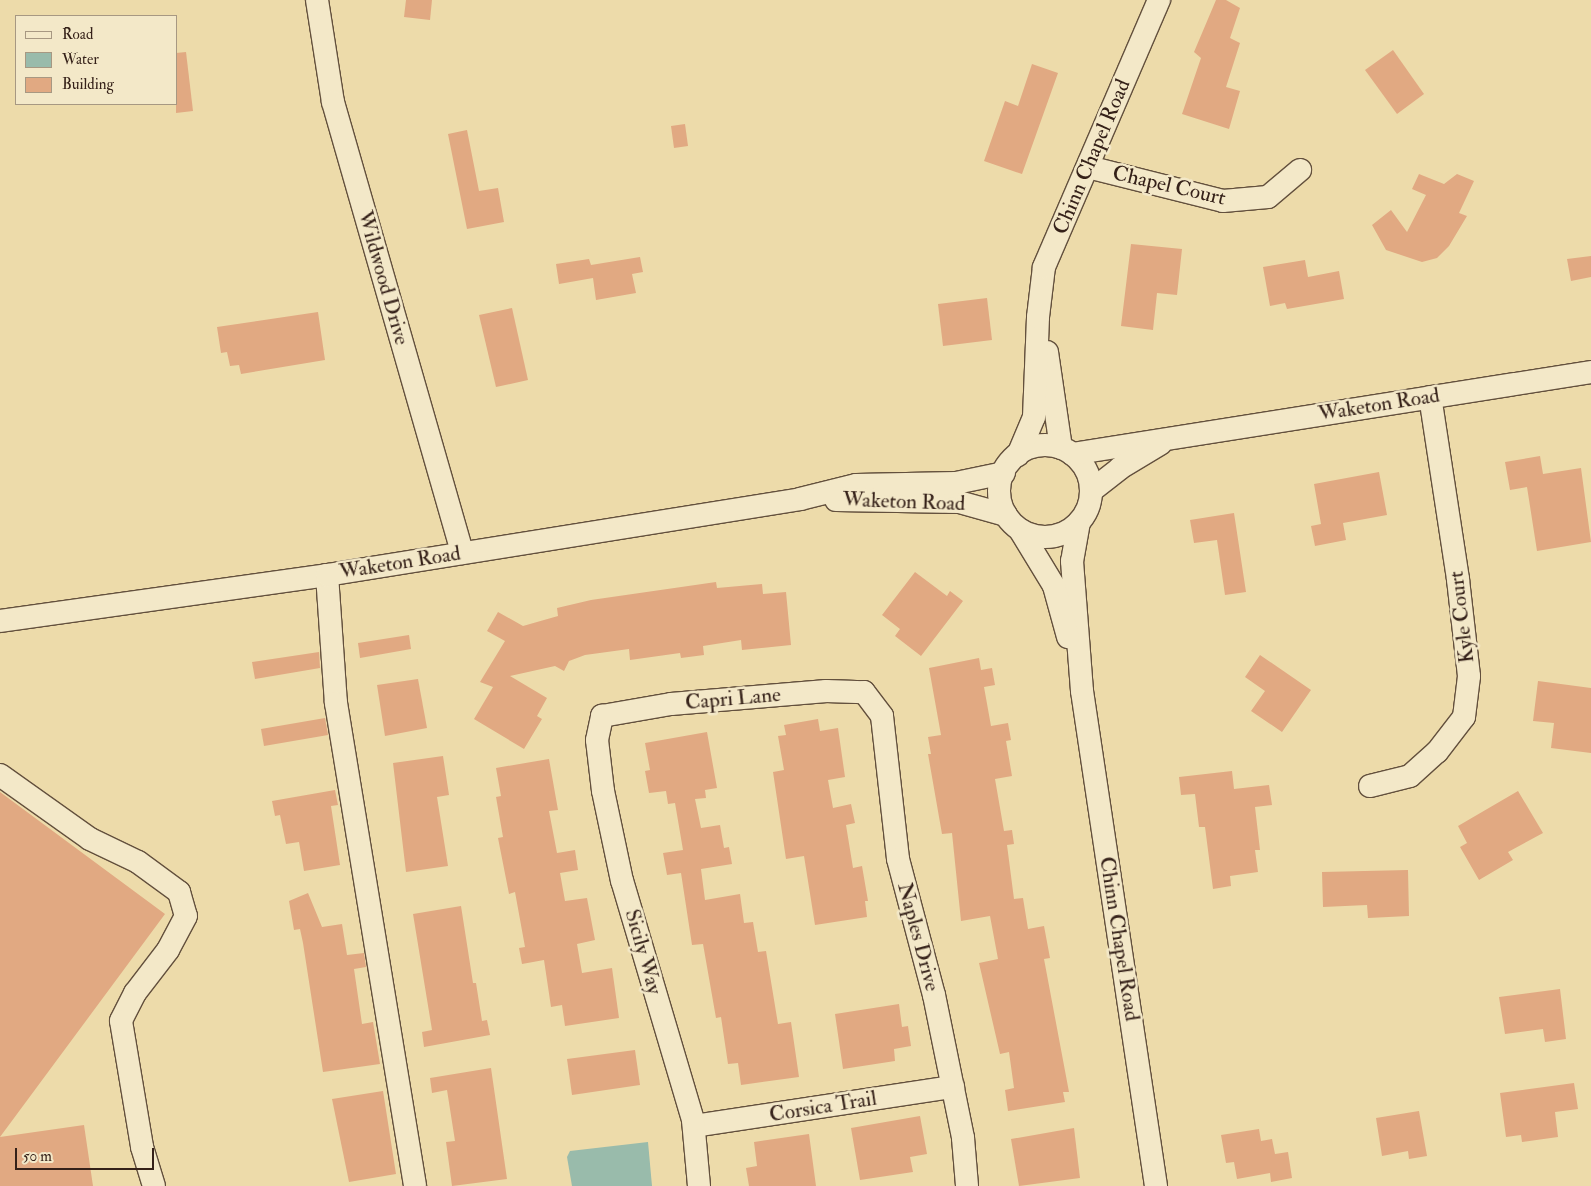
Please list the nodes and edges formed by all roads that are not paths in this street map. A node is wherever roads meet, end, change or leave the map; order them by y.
1 (317, 0) edge
2 (1159, 0) edge
3 (1088, 167) junction
4 (1300, 170) dead end
5 (1038, 317) junction
6 (1591, 372) edge
7 (1430, 397) junction
8 (1166, 439) junction
9 (1067, 451) junction
10 (1018, 455) junction
11 (1004, 473) junction
12 (1092, 492) junction
13 (800, 499) junction
14 (1013, 522) junction
15 (1080, 522) junction
16 (462, 553) junction
17 (327, 575) junction
18 (0, 621) edge
19 (1082, 691) junction
20 (864, 692) joint
21 (602, 716) joint
22 (0, 775) edge
23 (1370, 786) dead end
24 (953, 1087) junction
25 (694, 1126) junction
26 (154, 1186) edge
27 (415, 1186) edge
28 (699, 1186) edge
29 (968, 1186) edge
30 (1156, 1186) edge

1 - 16 street, Wildwood Drive
2 - 3 street, Chinn Chapel Road
3 - 4 street, Chapel Court
3 - 5 street, Chinn Chapel Road
5 - 9 street, Chinn Chapel Road
5 - 10 street, Chinn Chapel Road
6 - 7 street, Waketon Road
7 - 8 street, Waketon Road
7 - 23 street, Kyle Court
8 - 9 street, Waketon Road
8 - 12 street, Waketon Road
9 - 10 street
9 - 12 street
10 - 11 street
11 - 13 street, Waketon Road
11 - 14 street
12 - 15 street
13 - 14 street, Waketon Road
13 - 16 street, Waketon Road
14 - 15 street
14 - 19 street, Chinn Chapel Road
15 - 19 street, Chinn Chapel Road
16 - 17 street, Waketon Road
17 - 18 street, Waketon Road
17 - 27 street
19 - 30 street, Chinn Chapel Road
20 - 21 street, Capri Lane
20 - 24 street, Naples Drive
21 - 25 street, Sicily Way
22 - 26 street
24 - 25 street, Corsica Trail
24 - 29 street, Naples Drive
25 - 28 street, Sicily Way

